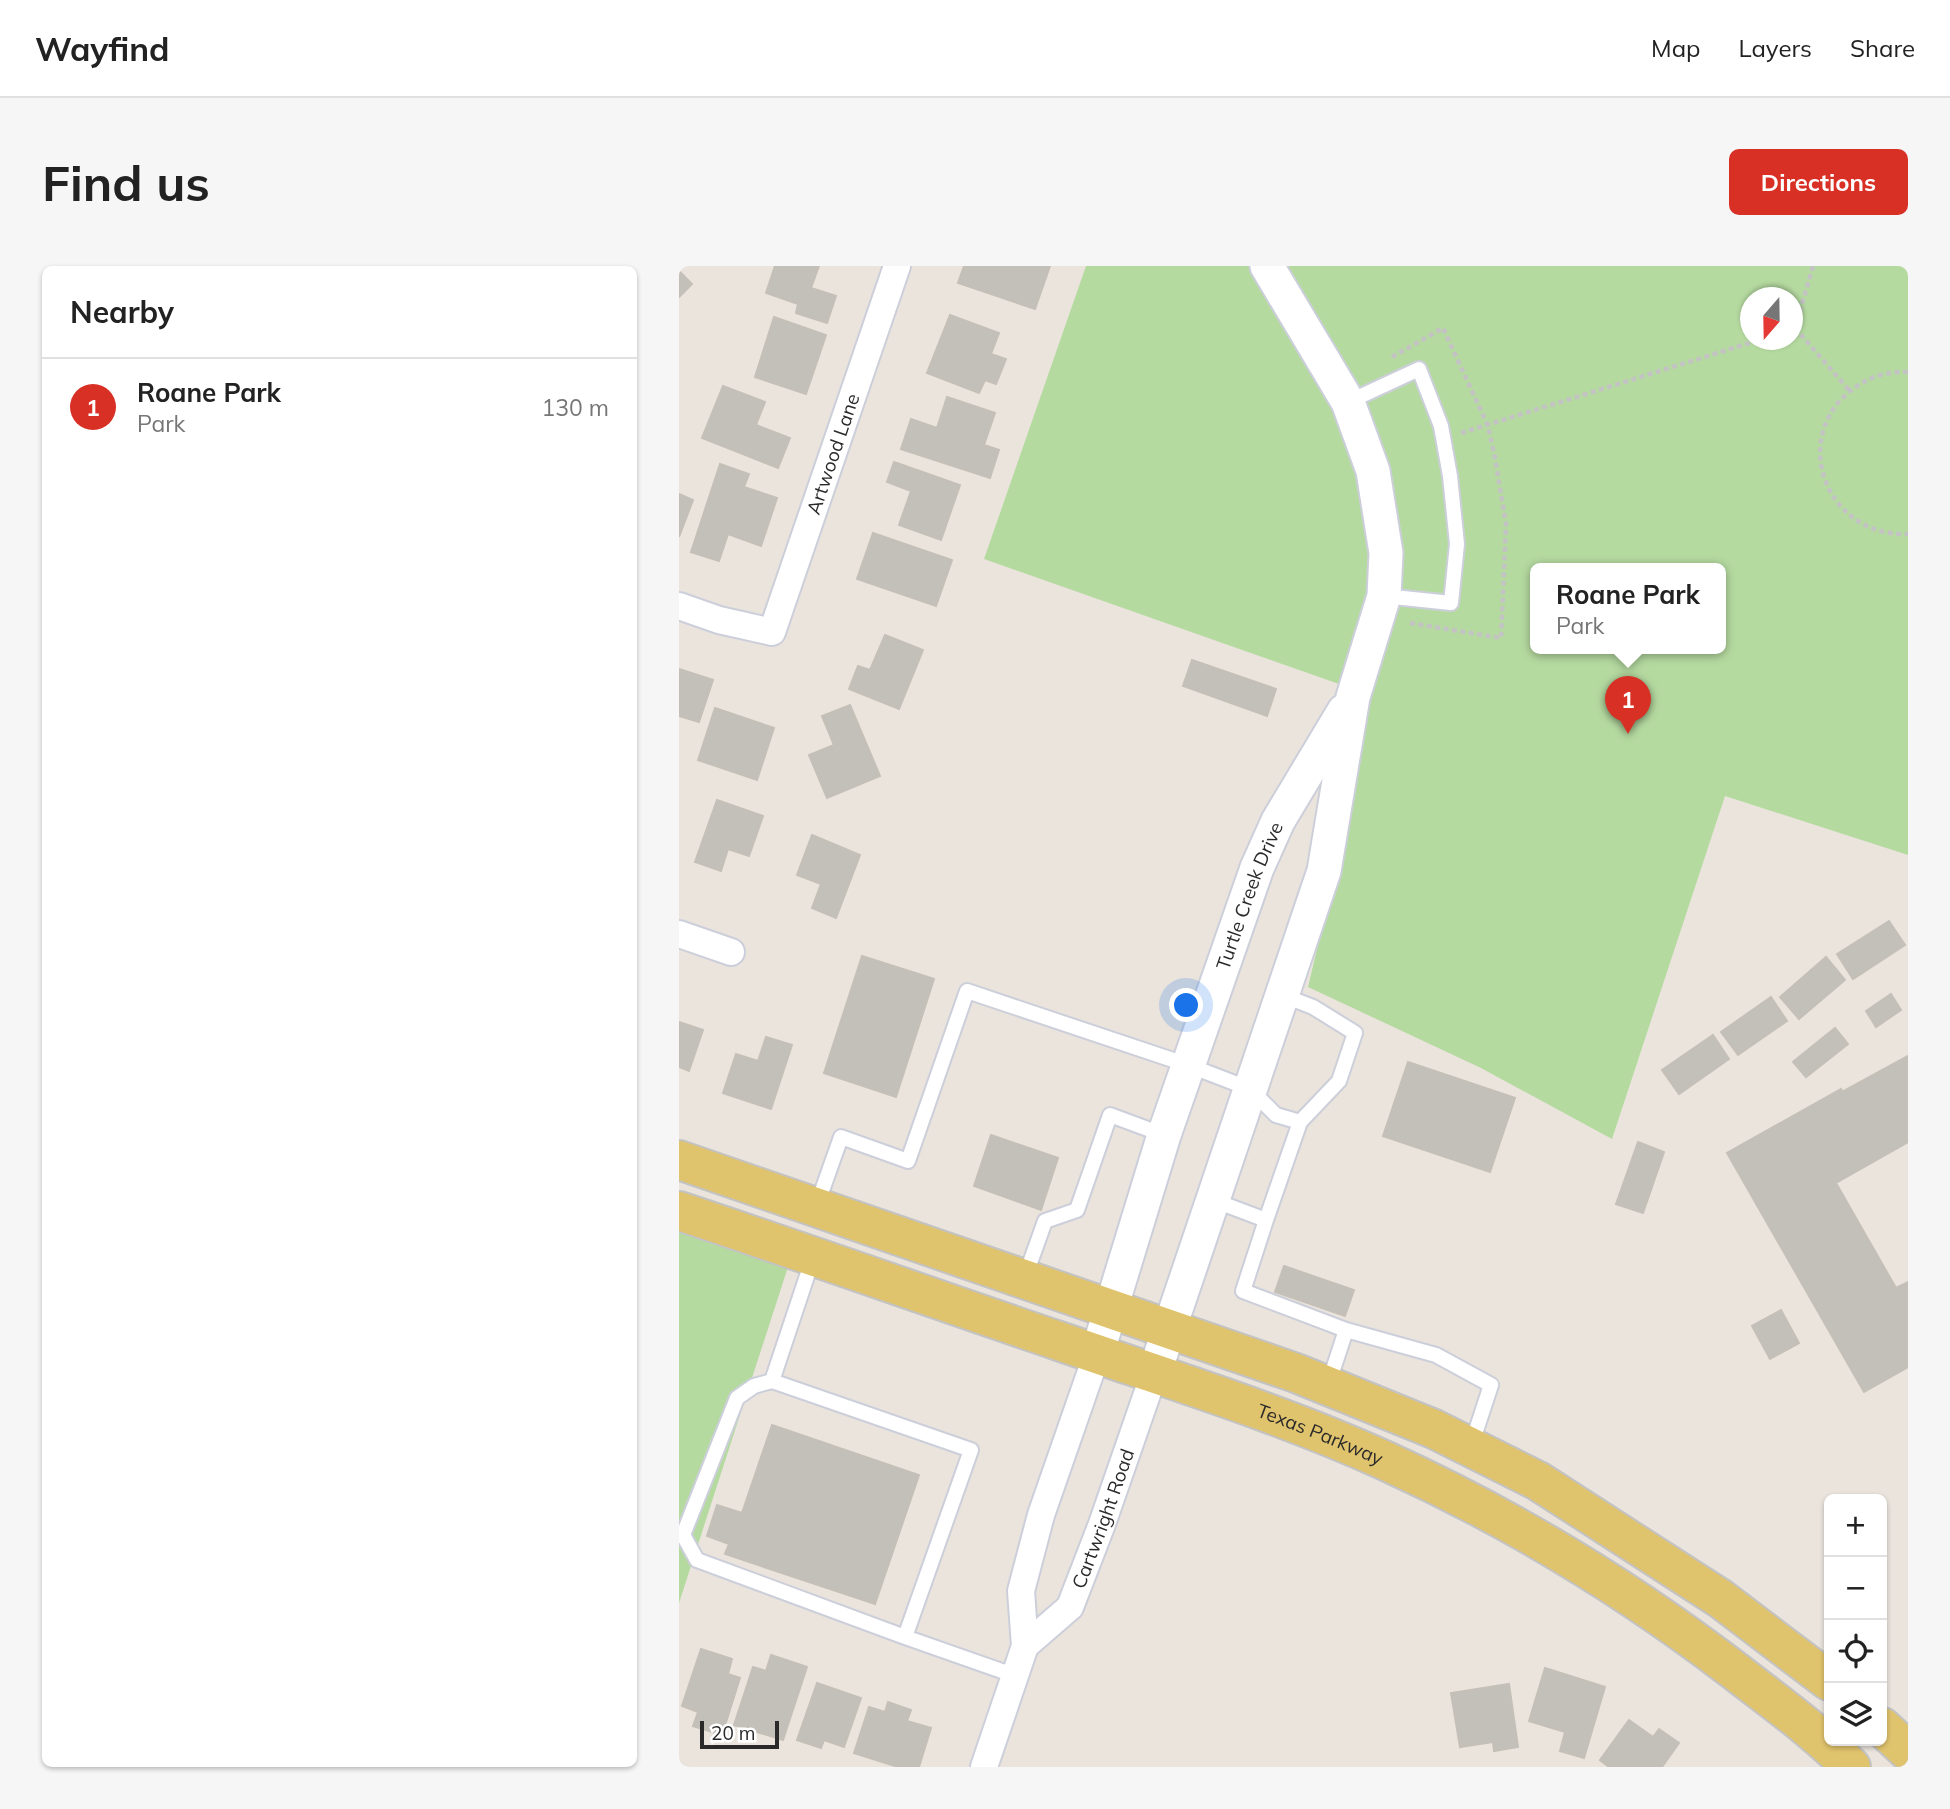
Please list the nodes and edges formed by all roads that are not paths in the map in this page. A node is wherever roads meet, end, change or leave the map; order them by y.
1 (897, 266) edge
2 (1267, 266) edge
3 (1348, 402) junction
4 (1384, 596) junction
5 (679, 606) edge
6 (1353, 696) junction
7 (679, 934) edge
8 (731, 952) dead end
9 (1282, 995) junction
10 (1188, 1065) junction
11 (1250, 1089) junction
12 (1300, 1122) junction
13 (1164, 1135) junction
14 (679, 1160) edge
15 (1213, 1200) junction
16 (817, 1206) junction
17 (679, 1211) edge
18 (1266, 1220) junction
19 (814, 1257) junction
20 (1024, 1278) junction
21 (1111, 1308) junction
22 (1170, 1329) junction
23 (1346, 1330) junction
24 (1097, 1354) junction
25 (1154, 1374) junction
26 (772, 1381) junction
27 (1327, 1385) junction
28 (1471, 1447) junction
29 (905, 1637) junction
30 (1025, 1646) junction
31 (1016, 1675) junction
32 (1824, 1677) edge
33 (1887, 1732) edge
34 (1908, 1751) edge
35 (984, 1767) edge
36 (1851, 1767) edge

1 - 5 street, Artwood Lane
2 - 3 street, Turtle Creek Drive
3 - 4 street, Turtle Creek Drive
3 - 4 lane
4 - 6 street, Turtle Creek Drive
6 - 9 street, Turtle Creek Drive
6 - 10 street, Turtle Creek Drive
7 - 8 street
9 - 11 street, Turtle Creek Drive
9 - 12 lane
10 - 11 lane
10 - 13 street, Turtle Creek Drive
10 - 16 lane
11 - 12 lane
11 - 15 street, Turtle Creek Drive
12 - 18 lane
13 - 20 lane
13 - 21 street, Turtle Creek Drive
14 - 16 main road
15 - 18 lane
15 - 22 street, Turtle Creek Drive
16 - 20 main road
17 - 19 main road, Texas Parkway
18 - 23 lane
19 - 24 main road, Texas Parkway
19 - 26 lane
20 - 21 main road
21 - 22 main road
21 - 24 street, Turtle Creek Drive
22 - 25 street, Turtle Creek Drive
22 - 27 main road
23 - 27 lane
23 - 28 lane
24 - 25 main road, Texas Parkway
24 - 30 street
25 - 30 street, Cartwright Road
25 - 36 main road, Texas Parkway
26 - 29 lane
26 - 29 lane
27 - 28 main road
28 - 32 main road
29 - 31 lane
30 - 31 street
31 - 35 street
33 - 34 main road

